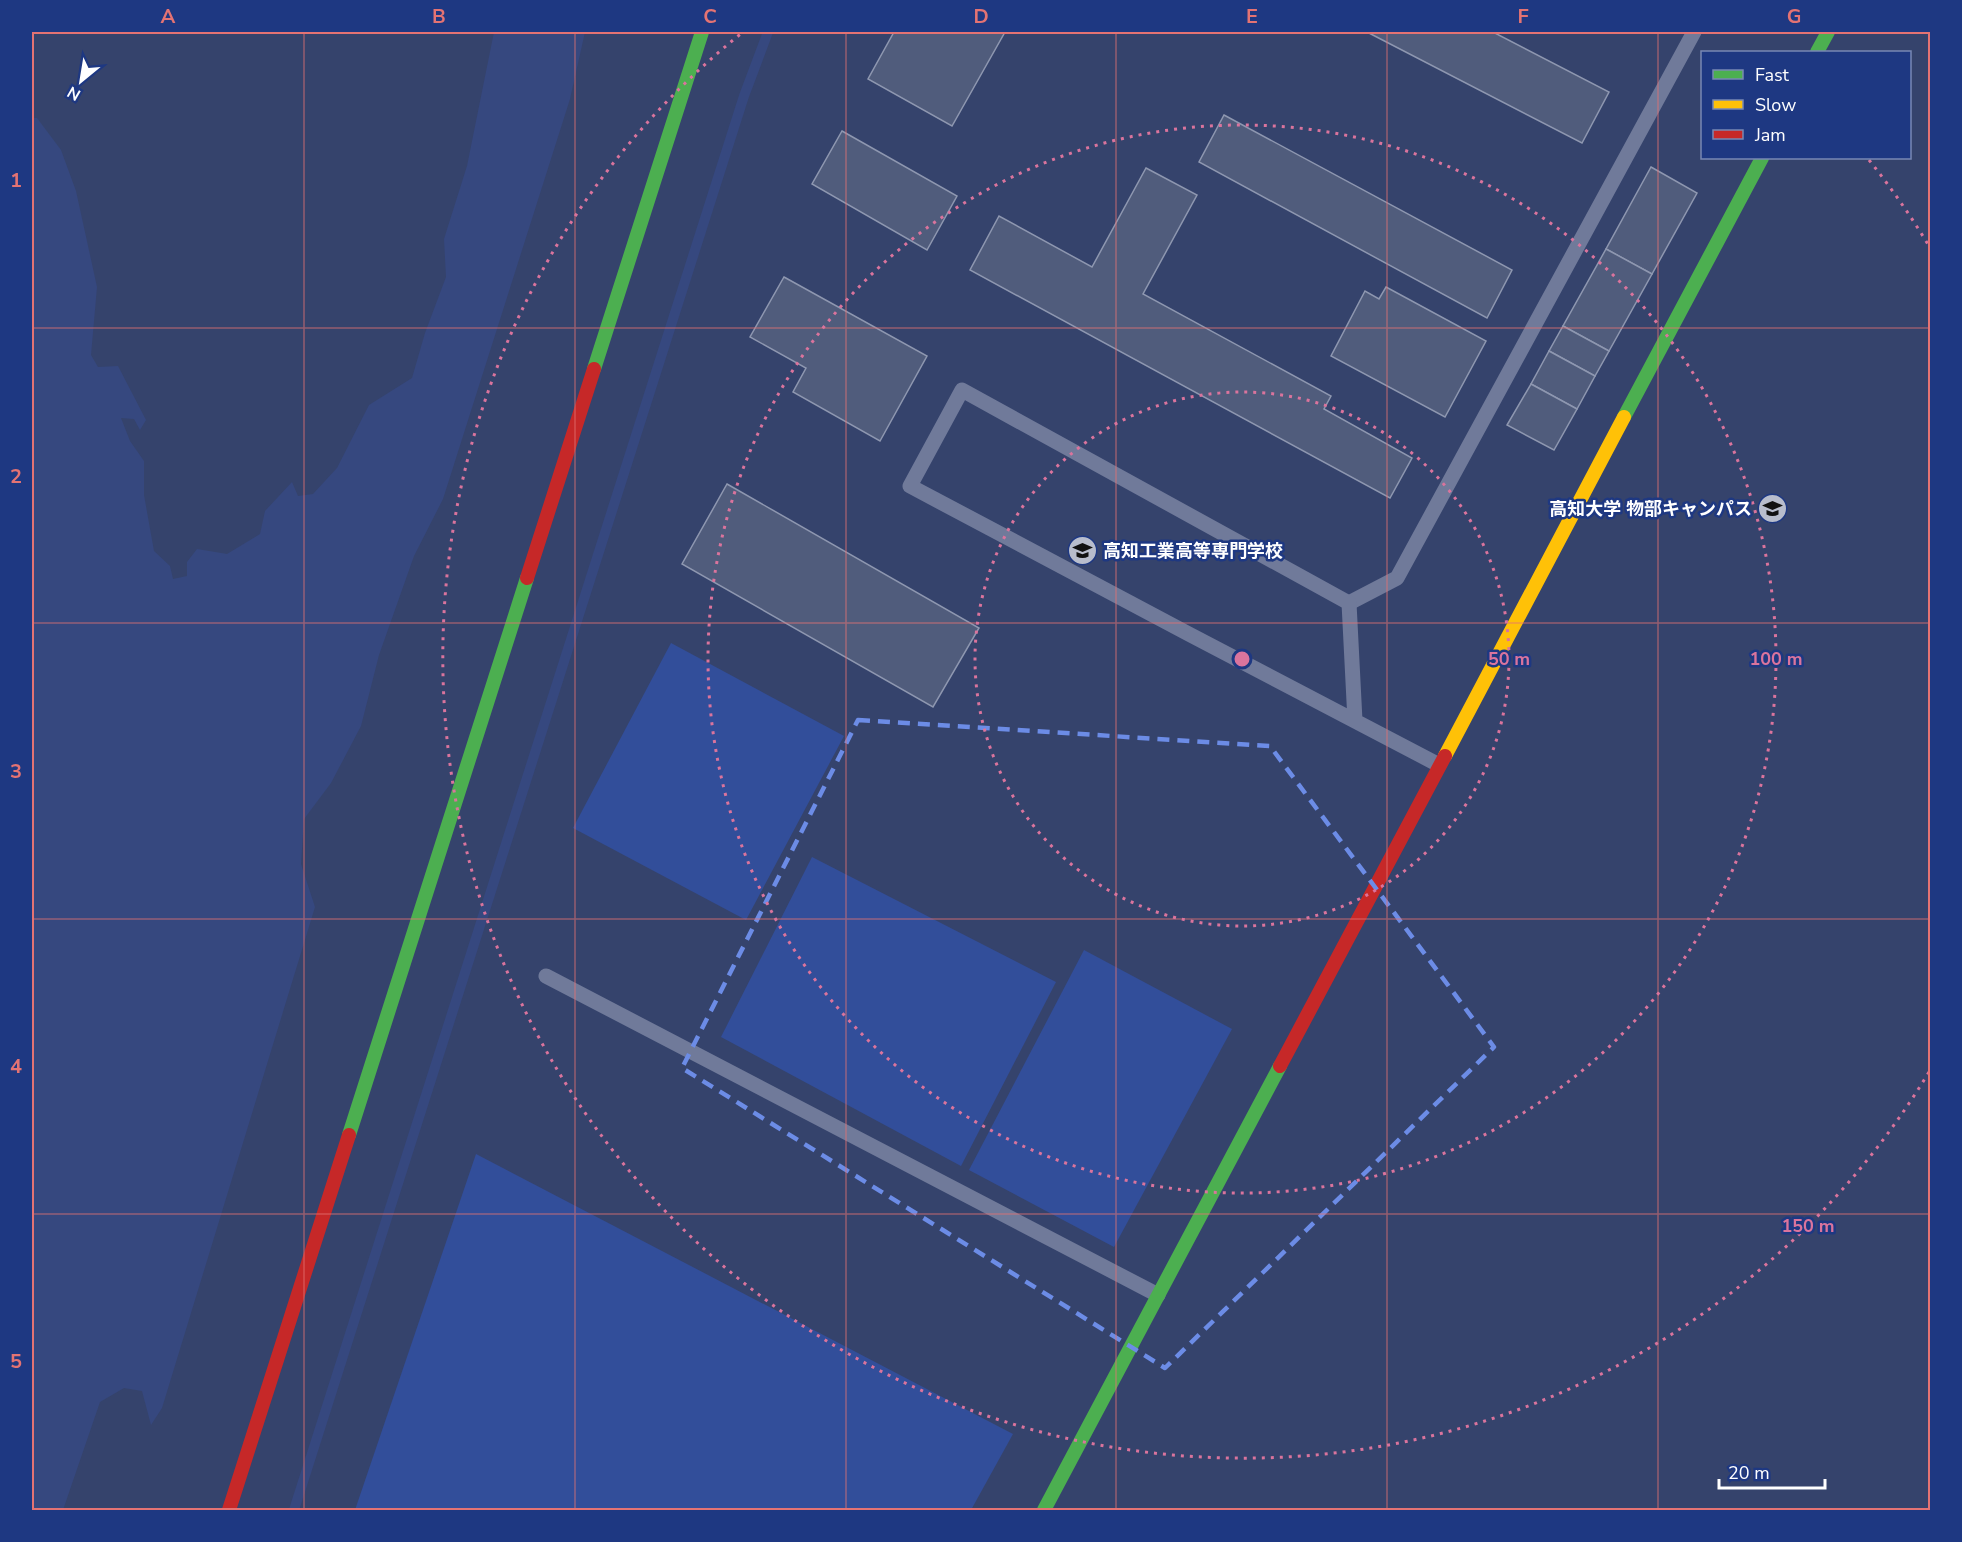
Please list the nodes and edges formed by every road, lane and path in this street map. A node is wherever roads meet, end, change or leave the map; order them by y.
1 (702, 32) edge
2 (1694, 32) edge
3 (1828, 32) edge
4 (1818, 51) edge
5 (1761, 159) edge
6 (1349, 603) junction
7 (1355, 721) junction
8 (1439, 765) junction
9 (546, 976) dead end
10 (1158, 1295) junction
11 (229, 1510) edge
12 (1044, 1510) edge

1 - 11 street
2 - 6 lane
3 - 4 street
5 - 8 street
6 - 7 lane
6 - 7 lane
7 - 8 lane
8 - 10 street
9 - 10 lane
10 - 12 street

